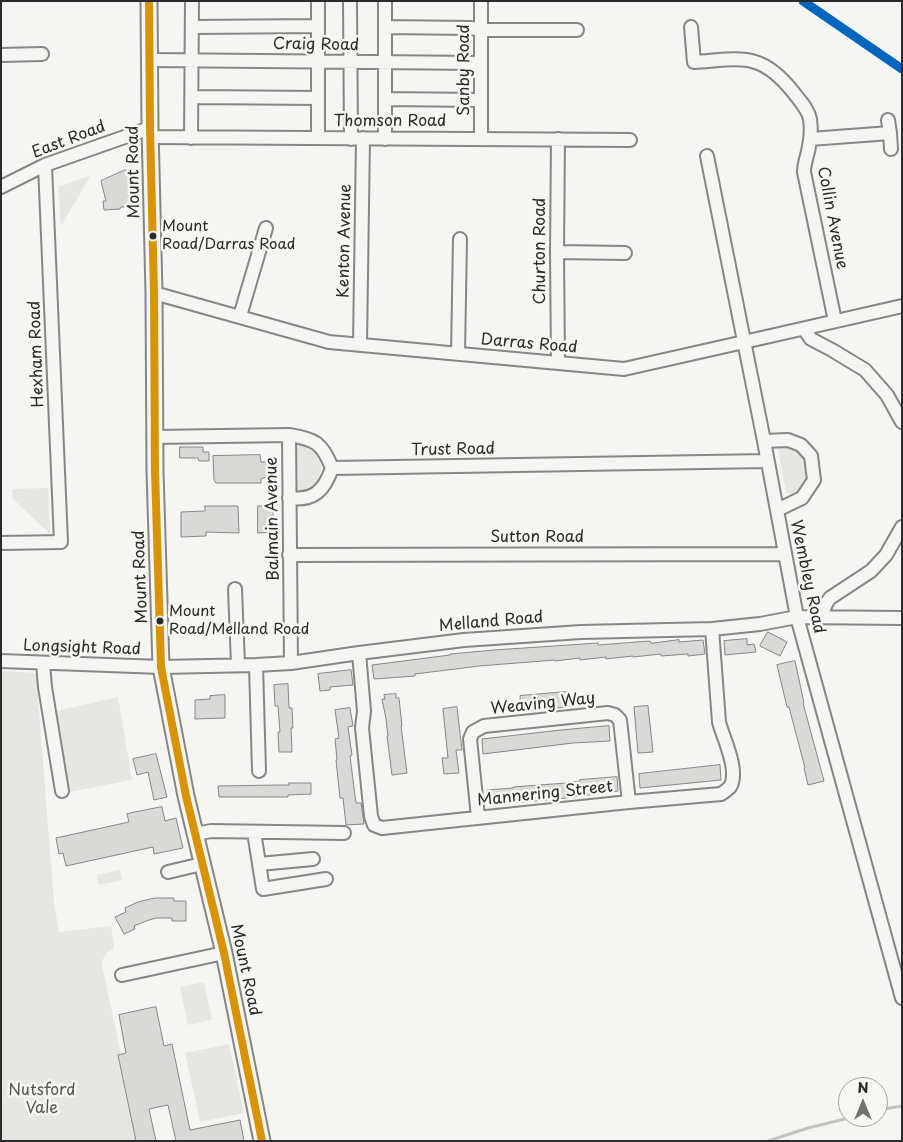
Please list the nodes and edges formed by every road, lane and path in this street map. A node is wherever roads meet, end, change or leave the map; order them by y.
1 (149, 1) edge
2 (192, 1) edge
3 (318, 1) edge
4 (350, 1) edge
5 (385, 1) edge
6 (481, 1) edge
7 (318, 26) junction
8 (192, 27) junction
9 (385, 27) junction
10 (691, 27) dead end
11 (481, 30) junction
12 (577, 30) dead end
13 (42, 54) dead end
14 (1, 55) edge
15 (150, 60) junction
16 (192, 60) junction
17 (318, 62) junction
18 (350, 62) junction
19 (385, 62) junction
20 (481, 63) junction
21 (192, 97) junction
22 (318, 98) junction
23 (385, 100) junction
24 (482, 100) junction
25 (888, 120) dead end
26 (150, 133) junction
27 (890, 133) junction
28 (191, 138) junction
29 (318, 138) junction
30 (357, 138) junction
31 (385, 139) junction
32 (481, 139) junction
33 (558, 139) junction
34 (630, 140) dead end
35 (810, 140) junction
36 (892, 149) dead end
37 (706, 156) dead end
38 (46, 165) junction
39 (1, 187) edge
40 (266, 228) dead end
41 (460, 239) dead end
42 (557, 252) junction
43 (625, 253) dead end
44 (154, 292) junction
45 (902, 306) edge
46 (240, 316) junction
47 (836, 321) junction
48 (804, 329) junction
49 (744, 342) junction
50 (360, 344) junction
51 (458, 354) junction
52 (558, 362) junction
53 (902, 422) edge
54 (289, 435) junction
55 (154, 437) junction
56 (764, 442) junction
57 (767, 461) junction
58 (332, 468) junction
59 (289, 498) junction
60 (776, 510) junction
61 (902, 527) edge
62 (1, 543) edge
63 (785, 554) junction
64 (289, 555) junction
65 (236, 589) dead end
66 (797, 617) junction
67 (823, 617) junction
68 (902, 618) edge
69 (712, 629) junction
70 (359, 653) junction
71 (1, 661) edge
72 (43, 663) junction
73 (291, 663) junction
74 (256, 665) junction
75 (238, 666) junction
76 (161, 667) junction
77 (259, 771) dead end
78 (62, 791) dead end
79 (629, 802) junction
80 (478, 817) junction
81 (254, 832) junction
82 (344, 833) dead end
83 (195, 834) junction
84 (313, 859) dead end
85 (202, 864) junction
86 (259, 864) junction
87 (168, 872) dead end
88 (326, 878) dead end
89 (902, 946) edge
90 (889, 950) junction
91 (224, 953) junction
92 (122, 975) dead end
93 (902, 998) edge
94 (262, 1141) edge

1 - 15 main road, Mount Road
2 - 8 street
3 - 7 street
4 - 18 street, Kenton Avenue
5 - 9 street
6 - 11 street, Sanby Road
7 - 8 street
7 - 17 street
8 - 16 street
9 - 11 street
9 - 19 street
10 - 35 street, Collin Avenue
11 - 12 street
11 - 20 street, Sanby Road
13 - 14 street
15 - 16 street, Craig Road
15 - 26 main road, Mount Road
16 - 17 street, Craig Road
16 - 21 street
17 - 18 street, Craig Road
17 - 22 street
18 - 19 street, Craig Road
18 - 30 street, Kenton Avenue
19 - 20 street, Craig Road
19 - 23 street
20 - 24 street, Sanby Road
21 - 22 street
21 - 28 street
22 - 29 street
23 - 24 street
23 - 31 street
24 - 32 street, Sanby Road
25 - 27 street
26 - 28 street, Thomson Road
26 - 38 street, East Road
26 - 44 main road, Mount Road
27 - 35 street
27 - 36 street
28 - 29 street, Thomson Road
29 - 30 street, Thomson Road
30 - 31 street, Thomson Road
30 - 50 street, Kenton Avenue
31 - 32 street, Thomson Road
32 - 33 street, Thomson Road
33 - 34 street, Thomson Road
33 - 42 street, Churton Road
35 - 47 street, Collin Avenue
37 - 49 street, Wembley Road
38 - 39 street, East Road
38 - 62 street, Hexham Road
40 - 46 street
41 - 51 street
42 - 43 street
42 - 52 street, Churton Road
44 - 46 street, Darras Road
44 - 55 main road, Mount Road
45 - 47 street, Darras Road
46 - 50 street, Darras Road
47 - 48 street, Darras Road
48 - 49 street, Darras Road
48 - 53 street
49 - 52 street, Darras Road
49 - 56 street, Wembley Road
50 - 51 street, Darras Road
51 - 52 street, Darras Road
54 - 55 street
54 - 58 street
54 - 59 street, Balmain Avenue
55 - 76 main road, Mount Road
56 - 57 street, Wembley Road
56 - 60 street
57 - 58 street, Trust Road
57 - 60 street, Wembley Road
58 - 59 street
59 - 64 street, Balmain Avenue
60 - 63 street, Wembley Road
61 - 67 street
63 - 64 street, Sutton Road
63 - 66 street, Wembley Road
64 - 73 street, Balmain Avenue
65 - 75 street
66 - 67 street, Melland Road
66 - 69 street, Melland Road
66 - 90 street, Wembley Road
67 - 68 street, Melland Road
69 - 70 street, Melland Road
69 - 79 street, Mannering Street
70 - 73 street, Melland Road
70 - 80 street, Mannering Street
71 - 72 street, Longsight Road
72 - 76 street, Longsight Road
72 - 78 street
73 - 74 street, Melland Road
74 - 75 street, Melland Road
74 - 77 street
75 - 76 street, Melland Road
76 - 83 main road, Mount Road
79 - 80 street, Mannering Street
79 - 80 street, Weaving Way
81 - 82 street
81 - 83 street
81 - 86 street
83 - 85 main road, Mount Road
84 - 86 street
85 - 87 street
85 - 91 main road, Mount Road
86 - 88 street
89 - 90 street
90 - 93 street, Wembley Road
91 - 92 street
91 - 94 main road, Mount Road

